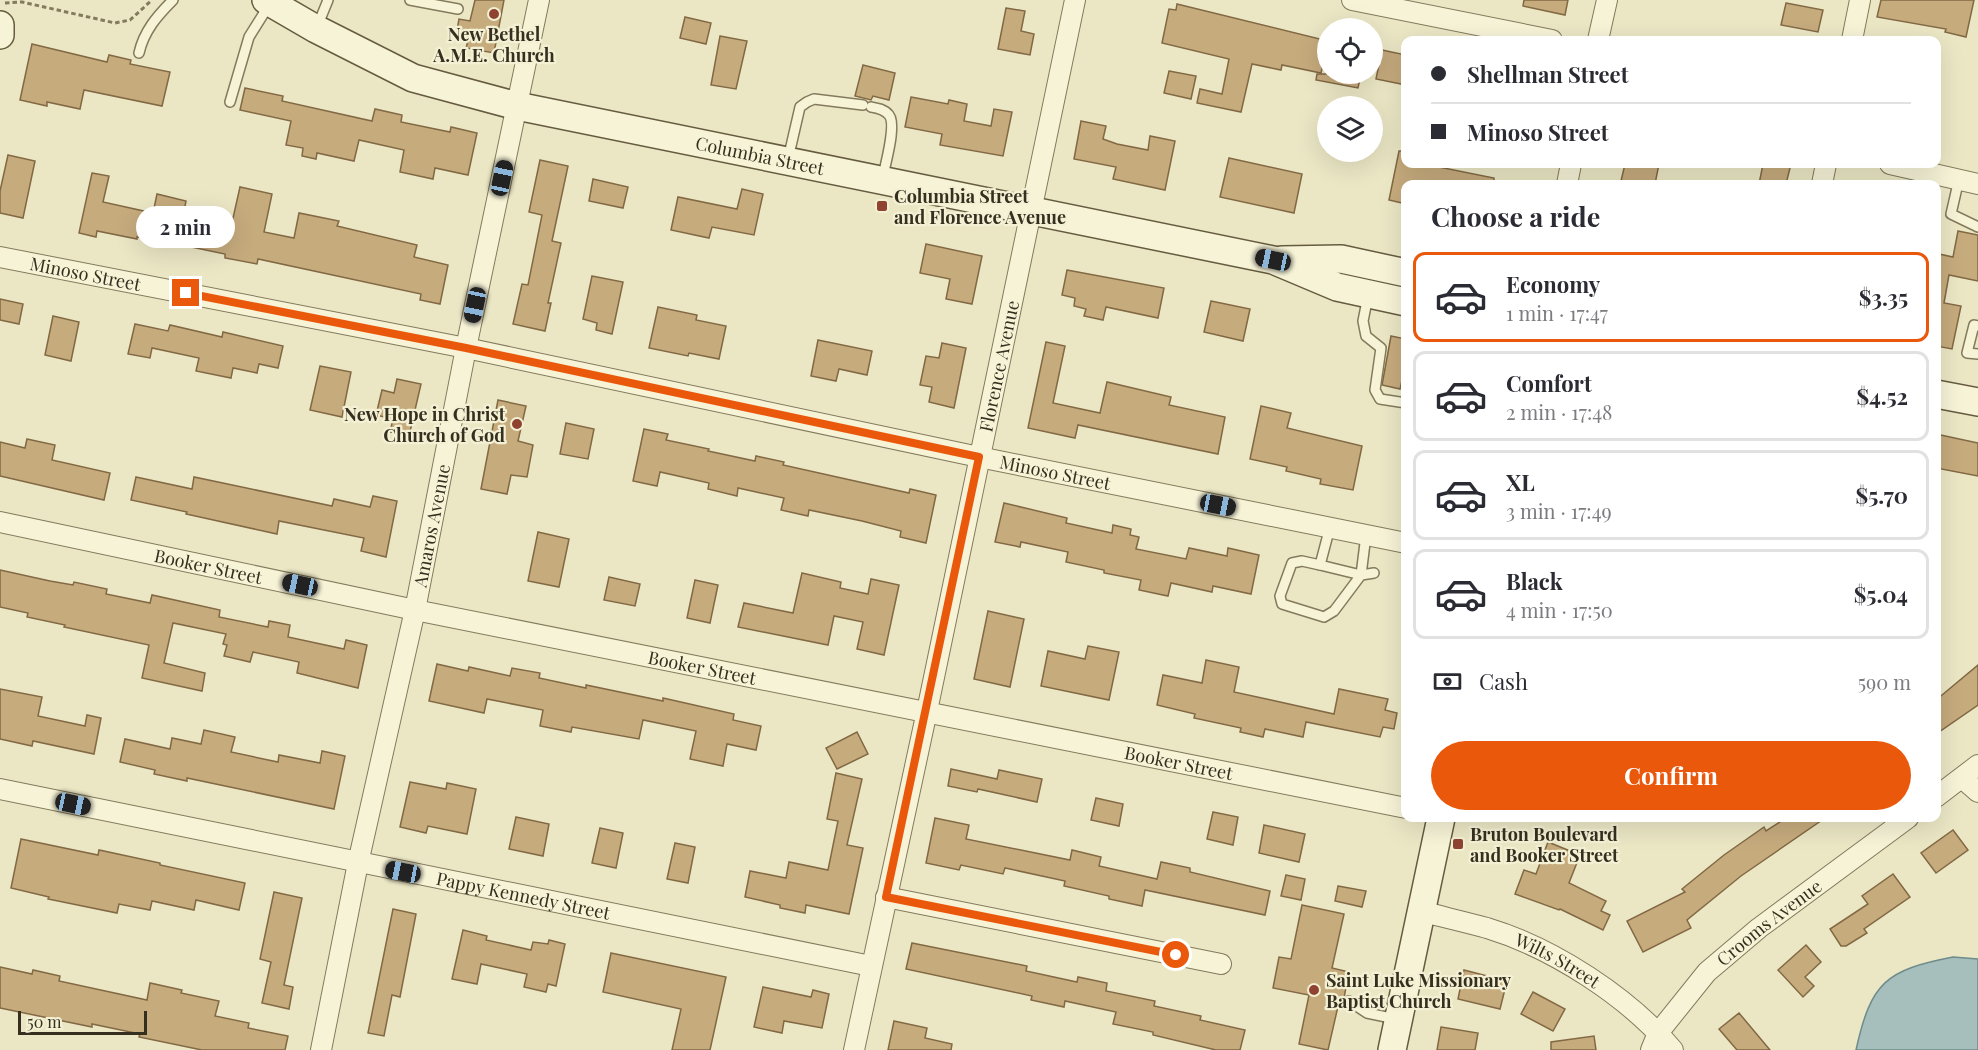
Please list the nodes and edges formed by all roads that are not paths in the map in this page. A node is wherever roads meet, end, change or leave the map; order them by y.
1 (173, 0) edge
2 (328, 0) edge
3 (410, 0) edge
4 (539, 0) edge
5 (1075, 0) edge
6 (1352, 0) edge
7 (1607, 0) edge
8 (1860, 0) edge
9 (268, 2) edge
10 (458, 9) dead end
11 (0, 25) edge
12 (316, 29) junction
13 (0, 35) edge
14 (1532, 36) edge
15 (1599, 36) edge
16 (1853, 36) edge
17 (139, 53) dead end
18 (230, 102) dead end
19 (517, 106) junction
20 (787, 161) junction
21 (1909, 168) edge
22 (882, 180) junction
23 (1969, 181) edge
24 (1032, 211) junction
25 (1978, 227) edge
26 (0, 257) edge
27 (1273, 260) junction
28 (1401, 272) edge
29 (1368, 294) junction
30 (1401, 301) edge
31 (1978, 326) edge
32 (466, 348) junction
33 (1978, 354) edge
34 (1941, 395) edge
35 (1401, 402) edge
36 (1978, 402) edge
37 (979, 457) junction
38 (0, 522) edge
39 (1330, 528) junction
40 (1366, 535) junction
41 (1401, 542) edge
42 (1320, 565) junction
43 (1374, 573) dead end
44 (1361, 575) junction
45 (415, 609) junction
46 (927, 711) junction
47 (1978, 765) edge
48 (1962, 778) junction
49 (0, 789) edge
50 (1978, 792) edge
51 (1941, 793) edge
52 (1401, 807) edge
53 (1440, 822) edge
54 (1903, 822) edge
55 (358, 863) junction
56 (886, 897) junction
57 (1420, 911) junction
58 (1221, 964) dead end
59 (871, 966) junction
60 (1349, 1001) dead end
61 (1398, 1020) junction
62 (1655, 1041) edge
63 (321, 1050) edge
64 (854, 1050) edge
65 (1392, 1050) edge
66 (1673, 1050) edge

1 - 17 lane
2 - 12 lane
3 - 10 lane
4 - 19 street, Amaros Avenue
5 - 24 street, Florence Avenue
6 - 14 street
7 - 15 street
8 - 16 street
9 - 12 street, Columbia Street
9 - 18 lane
11 - 13 street
12 - 19 street, Columbia Street
19 - 20 street, Columbia Street
19 - 32 street, Amaros Avenue
20 - 22 street, Columbia Street
20 - 22 lane
21 - 23 street
22 - 24 street, Columbia Street
23 - 25 lane
24 - 27 street, Columbia Street
24 - 37 street, Florence Avenue
26 - 32 street, Minoso Street
27 - 28 street, Columbia Street
27 - 29 street, Columbia Street
29 - 30 street, Columbia Street
29 - 35 lane
31 - 33 lane
32 - 37 street, Minoso Street
32 - 45 street, Amaros Avenue
34 - 36 street
37 - 39 street, Minoso Street
37 - 46 street, Florence Avenue
38 - 45 street, Booker Street
39 - 40 street, Minoso Street
39 - 42 lane
40 - 41 street, Minoso Street
40 - 44 lane
42 - 44 lane
42 - 44 lane
43 - 44 lane
45 - 46 street, Booker Street
45 - 55 street, Amaros Avenue
46 - 52 street, Booker Street
46 - 56 street, Florence Avenue
47 - 48 street
48 - 50 street
48 - 51 street
49 - 55 street, Pappy Kennedy Street
53 - 57 street
54 - 62 street, Crooms Avenue
55 - 59 street, Pappy Kennedy Street
55 - 63 street, Amaros Avenue
56 - 58 street
56 - 59 street, Florence Avenue
57 - 61 street
57 - 62 street, Wilts Street
59 - 64 street, Florence Avenue
60 - 61 lane
61 - 65 street
62 - 66 street, Wilts Street

